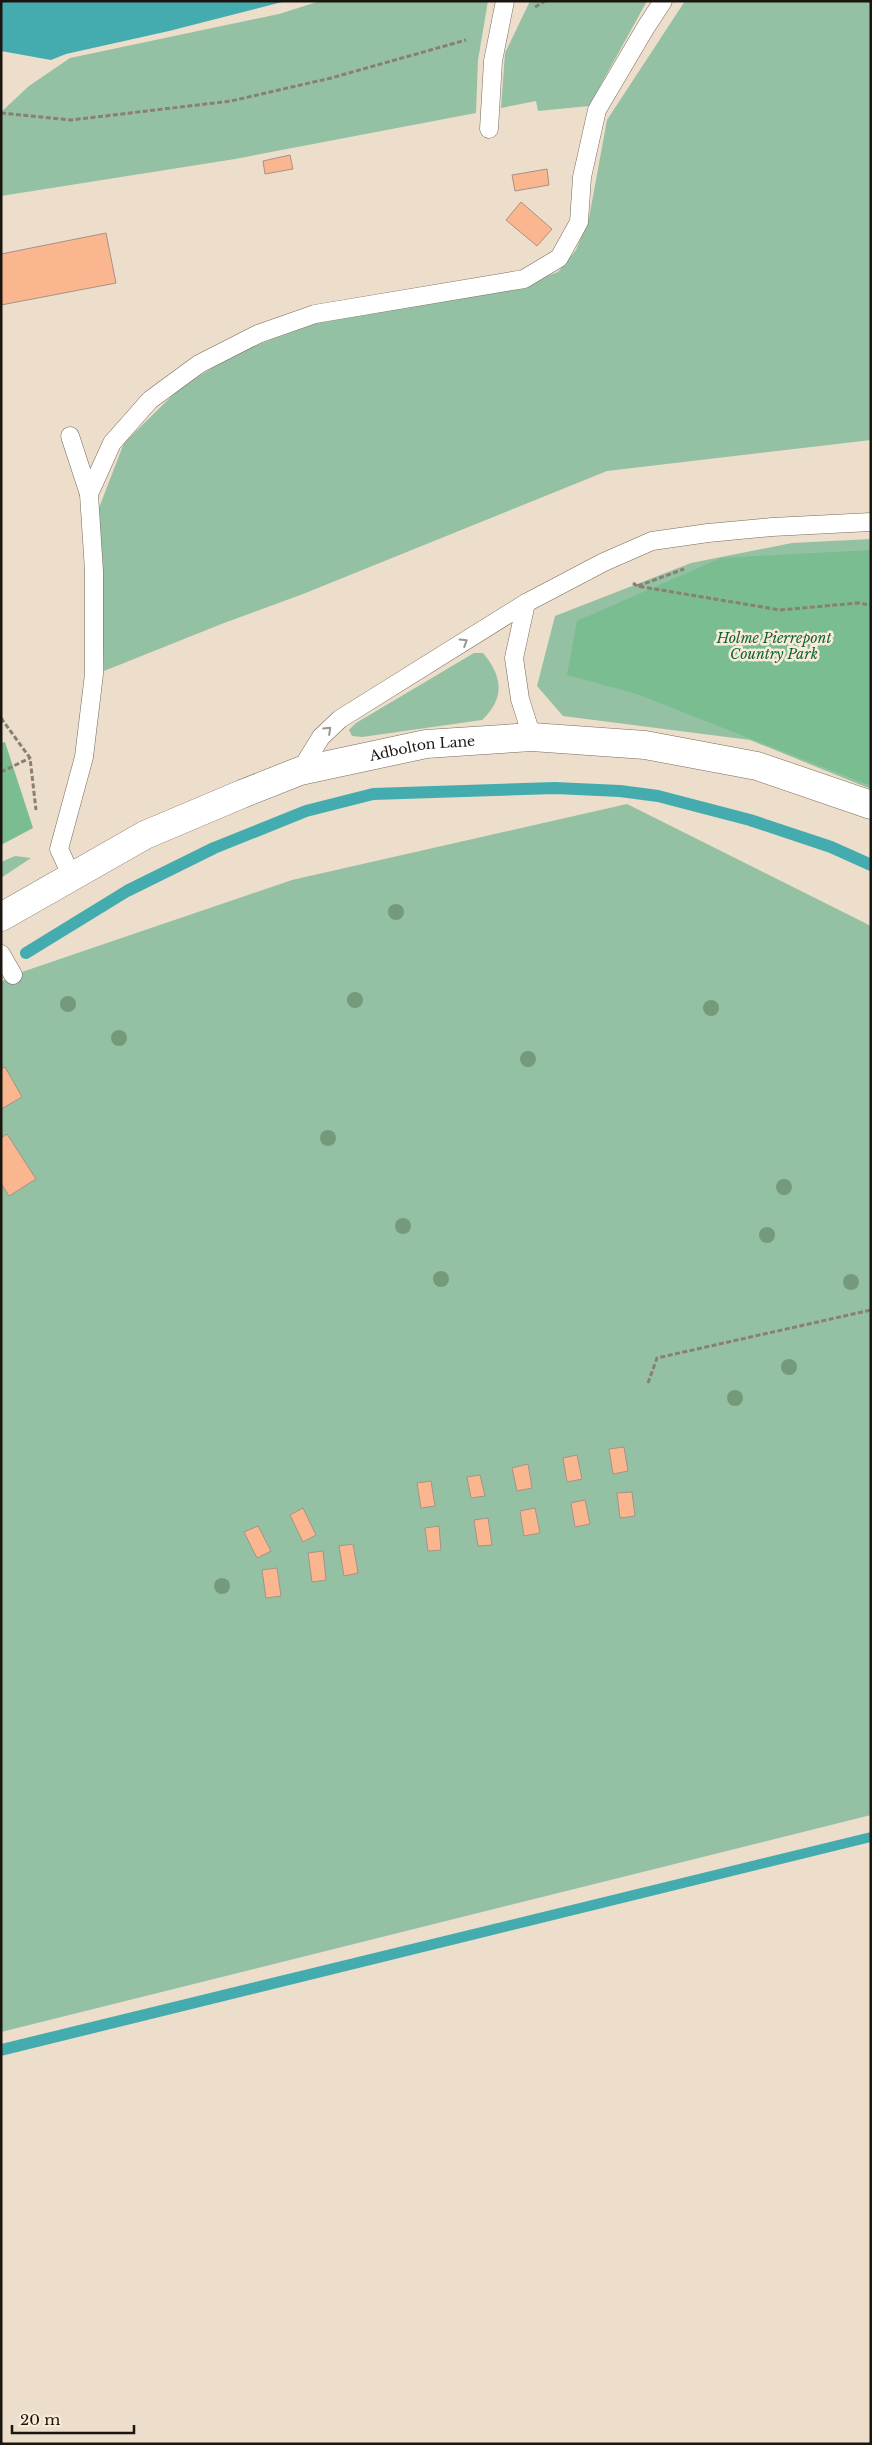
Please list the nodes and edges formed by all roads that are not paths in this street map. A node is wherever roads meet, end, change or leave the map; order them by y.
1 (505, 1) edge
2 (663, 1) edge
3 (489, 129) dead end
4 (70, 436) dead end
5 (89, 494) junction
6 (871, 522) edge
7 (526, 603) junction
8 (532, 736) junction
9 (300, 770) junction
10 (871, 805) edge
11 (72, 877) junction
12 (1, 917) edge
13 (1, 954) edge
14 (13, 975) dead end

1 - 3 lane
2 - 5 lane
4 - 5 lane
5 - 11 lane
6 - 7 lane
7 - 8 lane
9 -> 7 lane
8 - 9 street, Adbolton Lane
8 - 10 street, Adbolton Lane
9 - 11 street, Adbolton Lane
11 - 12 street, Adbolton Lane
13 - 14 lane

